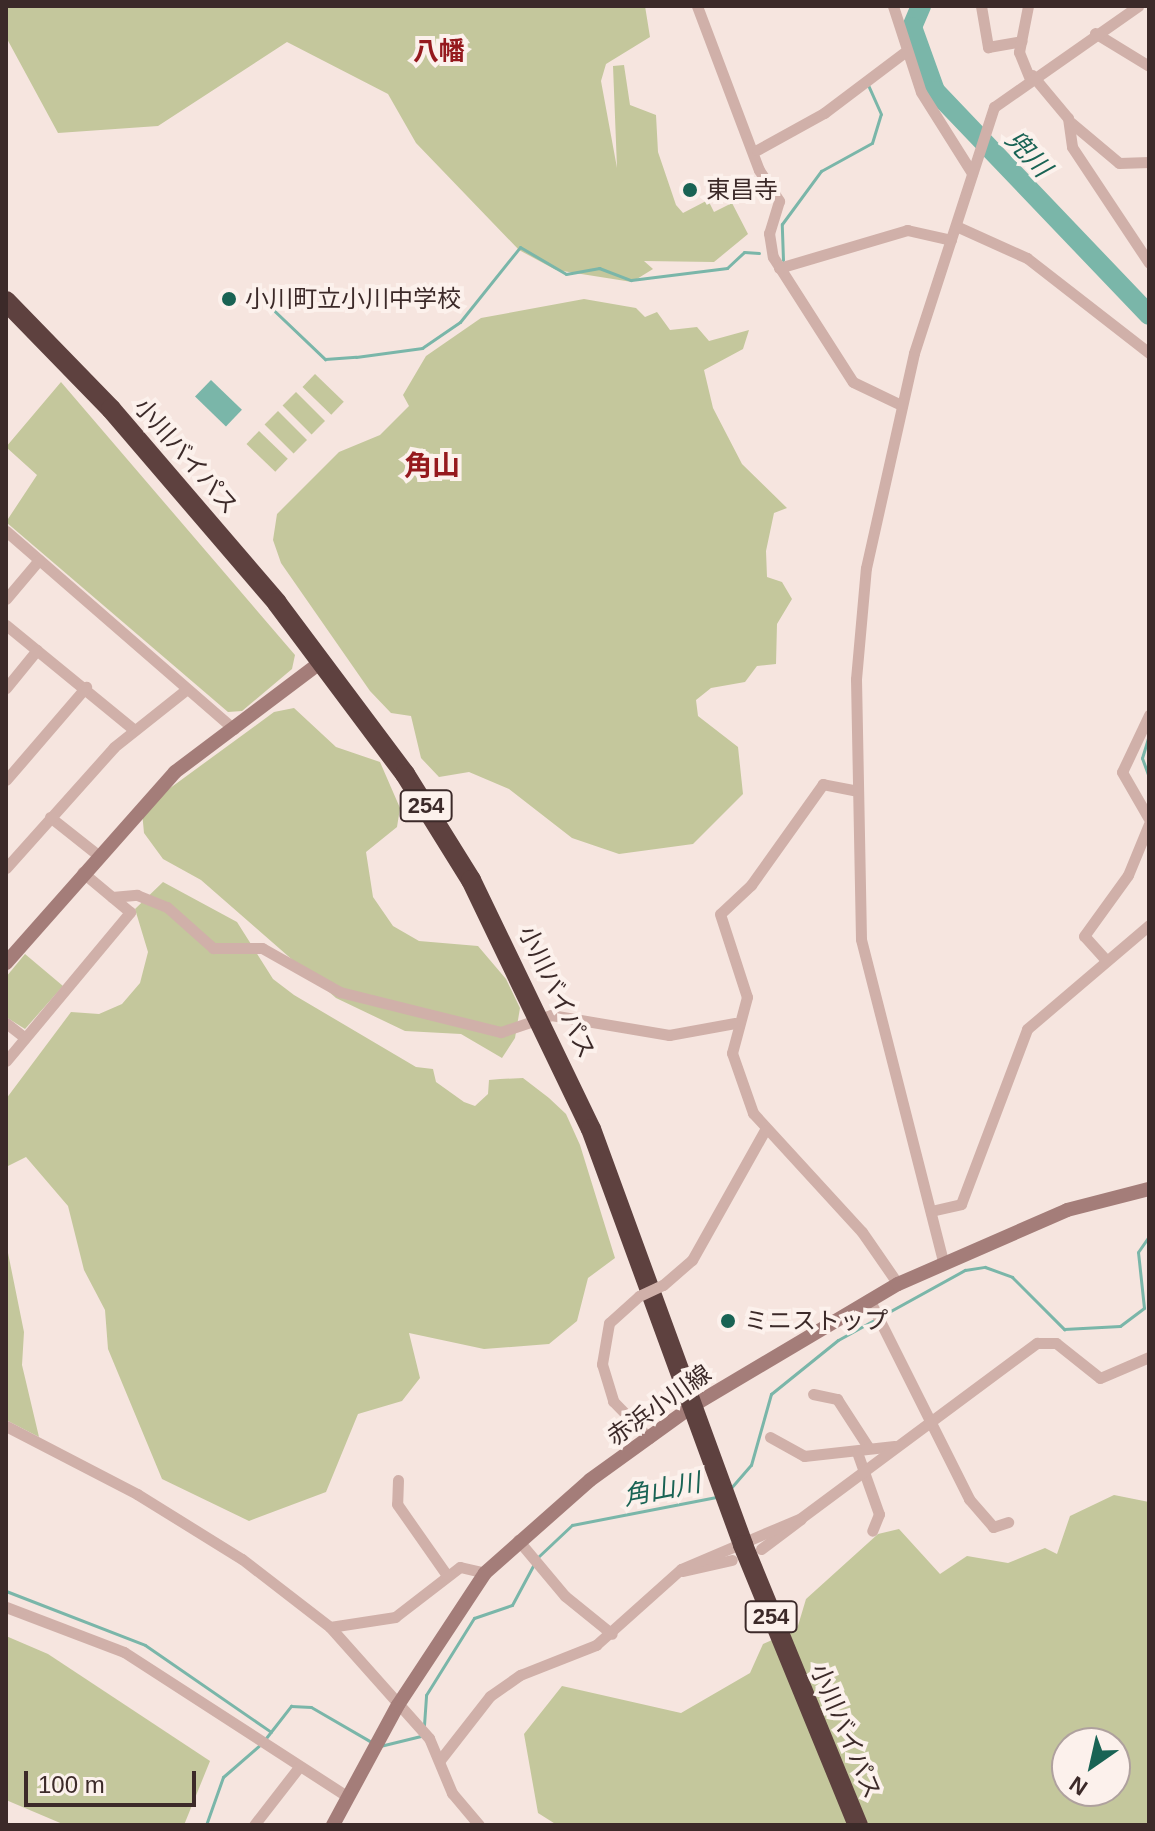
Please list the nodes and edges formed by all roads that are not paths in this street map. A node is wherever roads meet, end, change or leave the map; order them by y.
1 (697, 6) edge
2 (893, 6) edge
3 (981, 6) edge
4 (1028, 6) edge
5 (1138, 6) edge
6 (1095, 33) junction
7 (1021, 41) junction
8 (905, 52) junction
9 (1149, 66) edge
10 (1030, 76) junction
11 (1069, 121) junction
12 (757, 150) junction
13 (1149, 162) edge
14 (972, 173) junction
15 (956, 226) junction
16 (951, 240) junction
17 (1149, 263) edge
18 (779, 268) junction
19 (6, 301) edge
20 (1149, 353) edge
21 (901, 405) junction
22 (6, 531) edge
23 (39, 560) junction
24 (6, 599) edge
25 (6, 625) edge
26 (37, 650) junction
27 (321, 662) junction
28 (86, 687) junction
29 (6, 688) edge
30 (187, 689) junction
31 (1149, 715) edge
32 (133, 729) junction
33 (234, 729) junction
34 (6, 780) edge
35 (858, 791) junction
36 (50, 817) junction
37 (1149, 822) edge
38 (98, 855) junction
39 (6, 868) edge
40 (82, 872) junction
41 (112, 897) junction
42 (1149, 925) edge
43 (1105, 959) junction
44 (6, 963) edge
45 (542, 1016) junction
46 (6, 1023) edge
47 (735, 1023) junction
48 (25, 1038) junction
49 (6, 1061) edge
50 (765, 1130) junction
51 (1149, 1189) edge
52 (931, 1211) junction
53 (943, 1261) junction
54 (898, 1284) junction
55 (872, 1305) junction
56 (1149, 1357) edge
57 (813, 1394) dead end
58 (694, 1405) junction
59 (928, 1420) junction
60 (6, 1426) edge
61 (770, 1437) dead end
62 (649, 1438) junction
63 (895, 1446) junction
64 (862, 1450) junction
65 (864, 1471) junction
66 (398, 1480) dead end
67 (801, 1518) junction
68 (1008, 1522) dead end
69 (872, 1531) dead end
70 (518, 1540) junction
71 (745, 1552) junction
72 (681, 1569) junction
73 (485, 1573) junction
74 (446, 1574) junction
75 (6, 1607) edge
76 (330, 1627) junction
77 (612, 1634) junction
78 (398, 1705) junction
79 (440, 1760) junction
80 (299, 1767) junction
81 (345, 1795) junction
82 (254, 1825) edge
83 (333, 1825) edge
84 (479, 1825) edge
85 (858, 1825) edge

1 - 12 street
2 - 8 street
3 - 7 street
4 - 7 street
5 - 6 street
6 - 9 street
6 - 10 street
7 - 10 street
8 - 12 street
8 - 14 street
10 - 11 street
10 - 14 street
11 - 13 street
11 - 17 street
12 - 18 street
14 - 15 street
15 - 16 street
15 - 20 street
16 - 18 street
16 - 21 street
18 - 21 street
19 - 27 highway, 小川バイパス / 254
21 - 35 street
22 - 23 street
23 - 24 street
23 - 30 street
25 - 26 street
26 - 28 street
26 - 29 street
27 - 33 main road
27 - 45 highway, 小川バイパス / 254
28 - 32 street
28 - 34 street
30 - 32 street
30 - 33 street
31 - 37 street
32 - 36 street
33 - 38 main road
35 - 47 street
35 - 52 street
36 - 38 street
36 - 39 street
37 - 43 street
38 - 40 main road
40 - 41 street
40 - 44 main road
41 - 45 street
41 - 48 street
42 - 43 street
43 - 52 street
45 - 47 street
45 - 58 highway, 小川バイパス / 254
46 - 48 street
47 - 50 street
48 - 49 street
50 - 54 street
50 - 62 street, bridge
51 - 53 main road, 赤浜小川線
52 - 53 street
53 - 54 main road, 赤浜小川線
54 - 55 main road, 赤浜小川線
55 - 58 main road, 赤浜小川線
55 - 59 street
56 - 59 street
57 - 64 street
58 - 62 main road, 赤浜小川線
58 - 71 highway, 小川バイパス / 254
59 - 63 street
59 - 68 street
60 - 76 street
61 - 64 street
62 - 70 main road, 赤浜小川線
63 - 64 street
63 - 65 street
64 - 65 street
65 - 67 street
65 - 69 street
66 - 74 street
67 - 71 street
67 - 71 street
70 - 73 main road, 赤浜小川線
70 - 77 street
71 - 72 street
71 - 72 street
71 - 85 highway, 小川バイパス / 254
72 - 77 street
73 - 74 street
73 - 78 main road, 赤浜小川線
74 - 76 street
75 - 80 street
76 - 78 street
77 - 79 street
78 - 79 street
78 - 81 main road, 赤浜小川線
79 - 84 street
80 - 81 street
80 - 82 street
81 - 83 main road, 赤浜小川線

